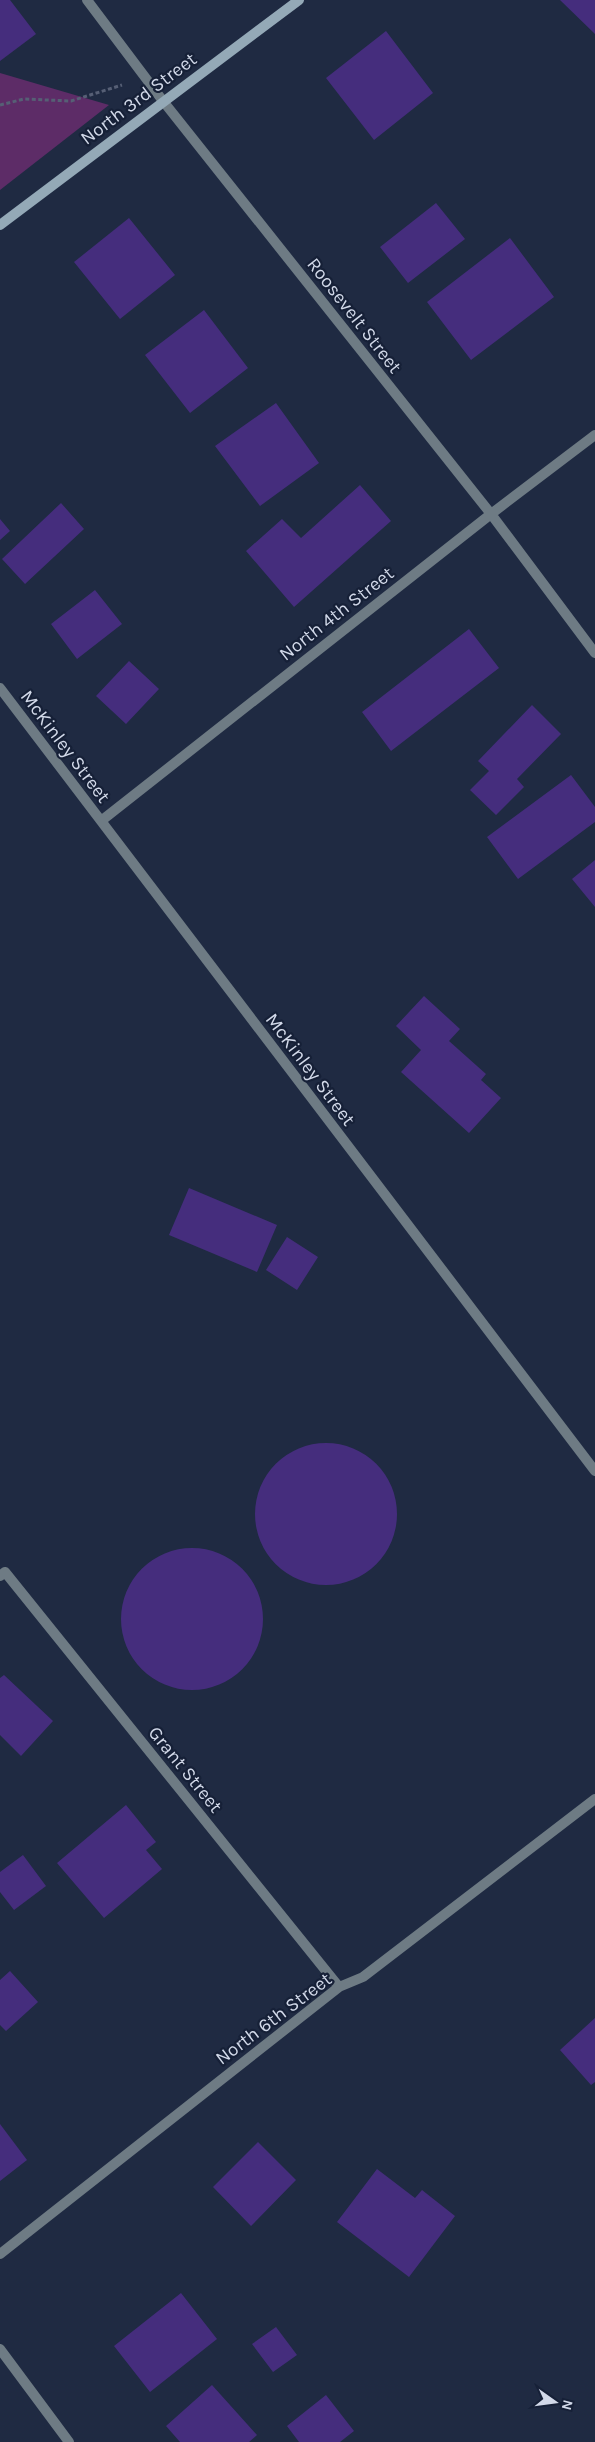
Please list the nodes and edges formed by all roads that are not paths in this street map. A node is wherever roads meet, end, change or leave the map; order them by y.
1 (87, 0) edge
2 (299, 0) edge
3 (163, 101) junction
4 (0, 226) edge
5 (595, 435) edge
6 (490, 514) junction
7 (595, 653) edge
8 (0, 688) edge
9 (101, 821) junction
10 (595, 1471) edge
11 (3, 1574) edge
12 (595, 1800) edge
13 (339, 1987) junction
14 (0, 2254) edge
15 (0, 2349) edge
16 (68, 2442) edge

1 - 3 street, Roosevelt Street
2 - 3 street, North 3rd Street
3 - 4 street, North 3rd Street
3 - 6 street, Roosevelt Street
5 - 6 street, North 4th Street
6 - 7 street, Roosevelt Street
6 - 9 street, North 4th Street
8 - 9 street, McKinley Street
9 - 10 street, McKinley Street
11 - 13 street, Grant Street
12 - 13 street, North 6th Street
13 - 14 street, North 6th Street
15 - 16 street

